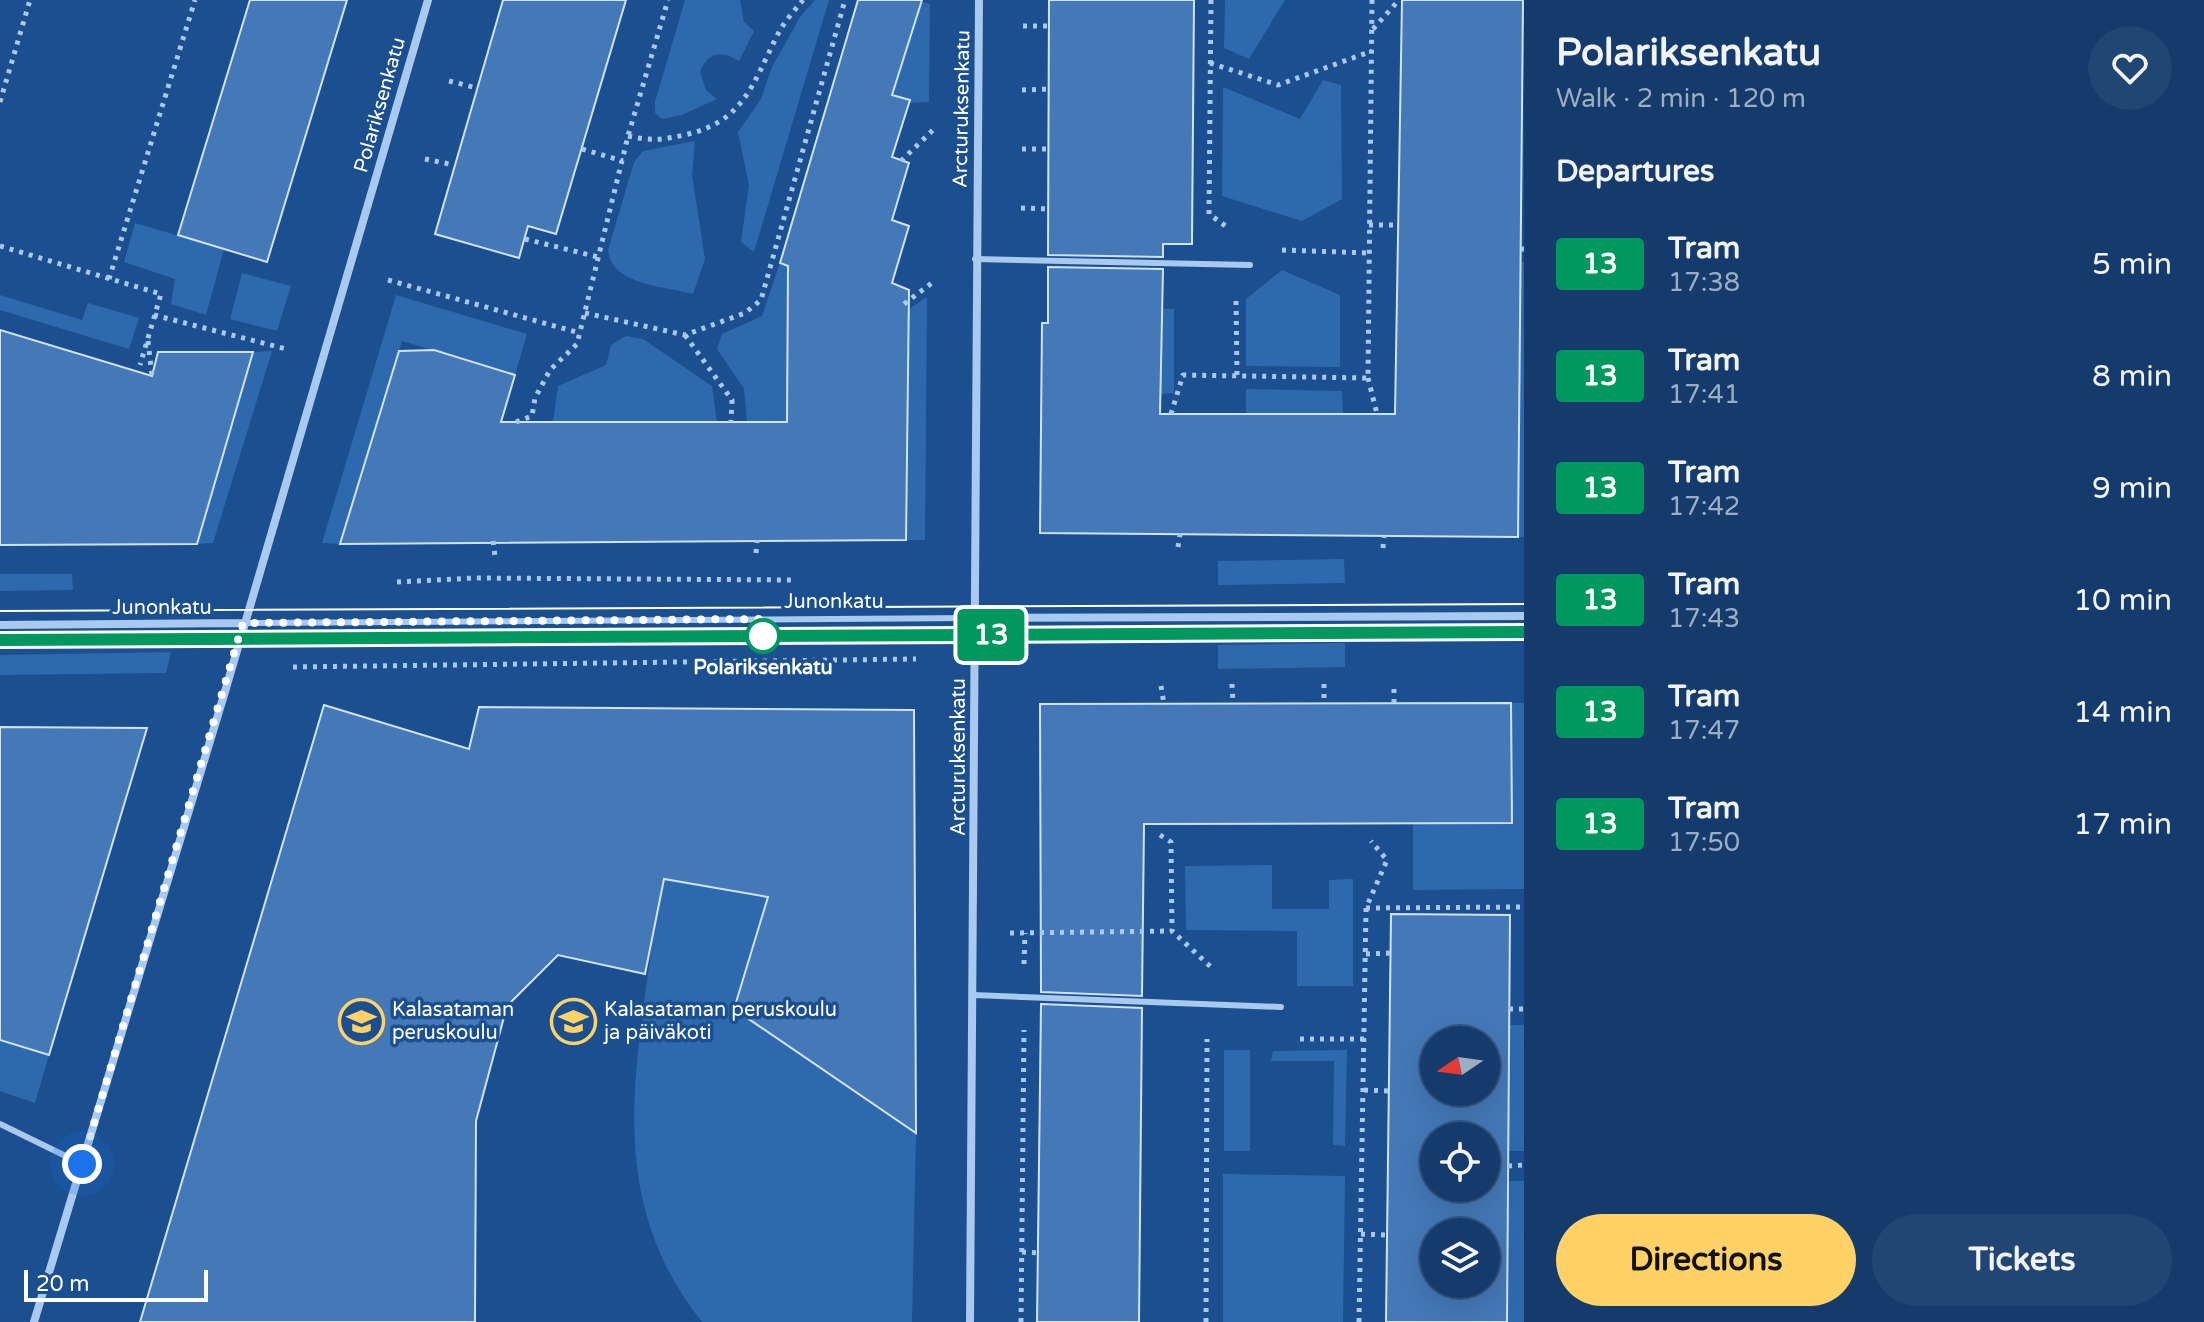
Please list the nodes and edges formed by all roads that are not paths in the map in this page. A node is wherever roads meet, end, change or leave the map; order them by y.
1 (428, 0) edge
2 (979, 0) edge
3 (975, 259) junction
4 (1250, 265) dead end
5 (1524, 616) edge
6 (974, 618) junction
7 (243, 623) junction
8 (0, 625) edge
9 (973, 995) junction
10 (1281, 1007) road end
11 (0, 1124) edge
12 (82, 1164) junction
13 (34, 1322) edge
14 (970, 1322) edge

1 - 7 street, Polariksenkatu
2 - 3 street, Arcturuksenkatu
3 - 4 lane
3 - 6 street, Arcturuksenkatu
5 - 6 street, Junonkatu
6 - 7 lane, Junonkatu
6 - 9 street, Arcturuksenkatu
7 - 8 street, Junonkatu
7 - 12 street, Polariksenkatu
9 - 10 lane
9 - 14 street, Arcturuksenkatu
11 - 12 lane
12 - 13 street, Polariksenkatu

